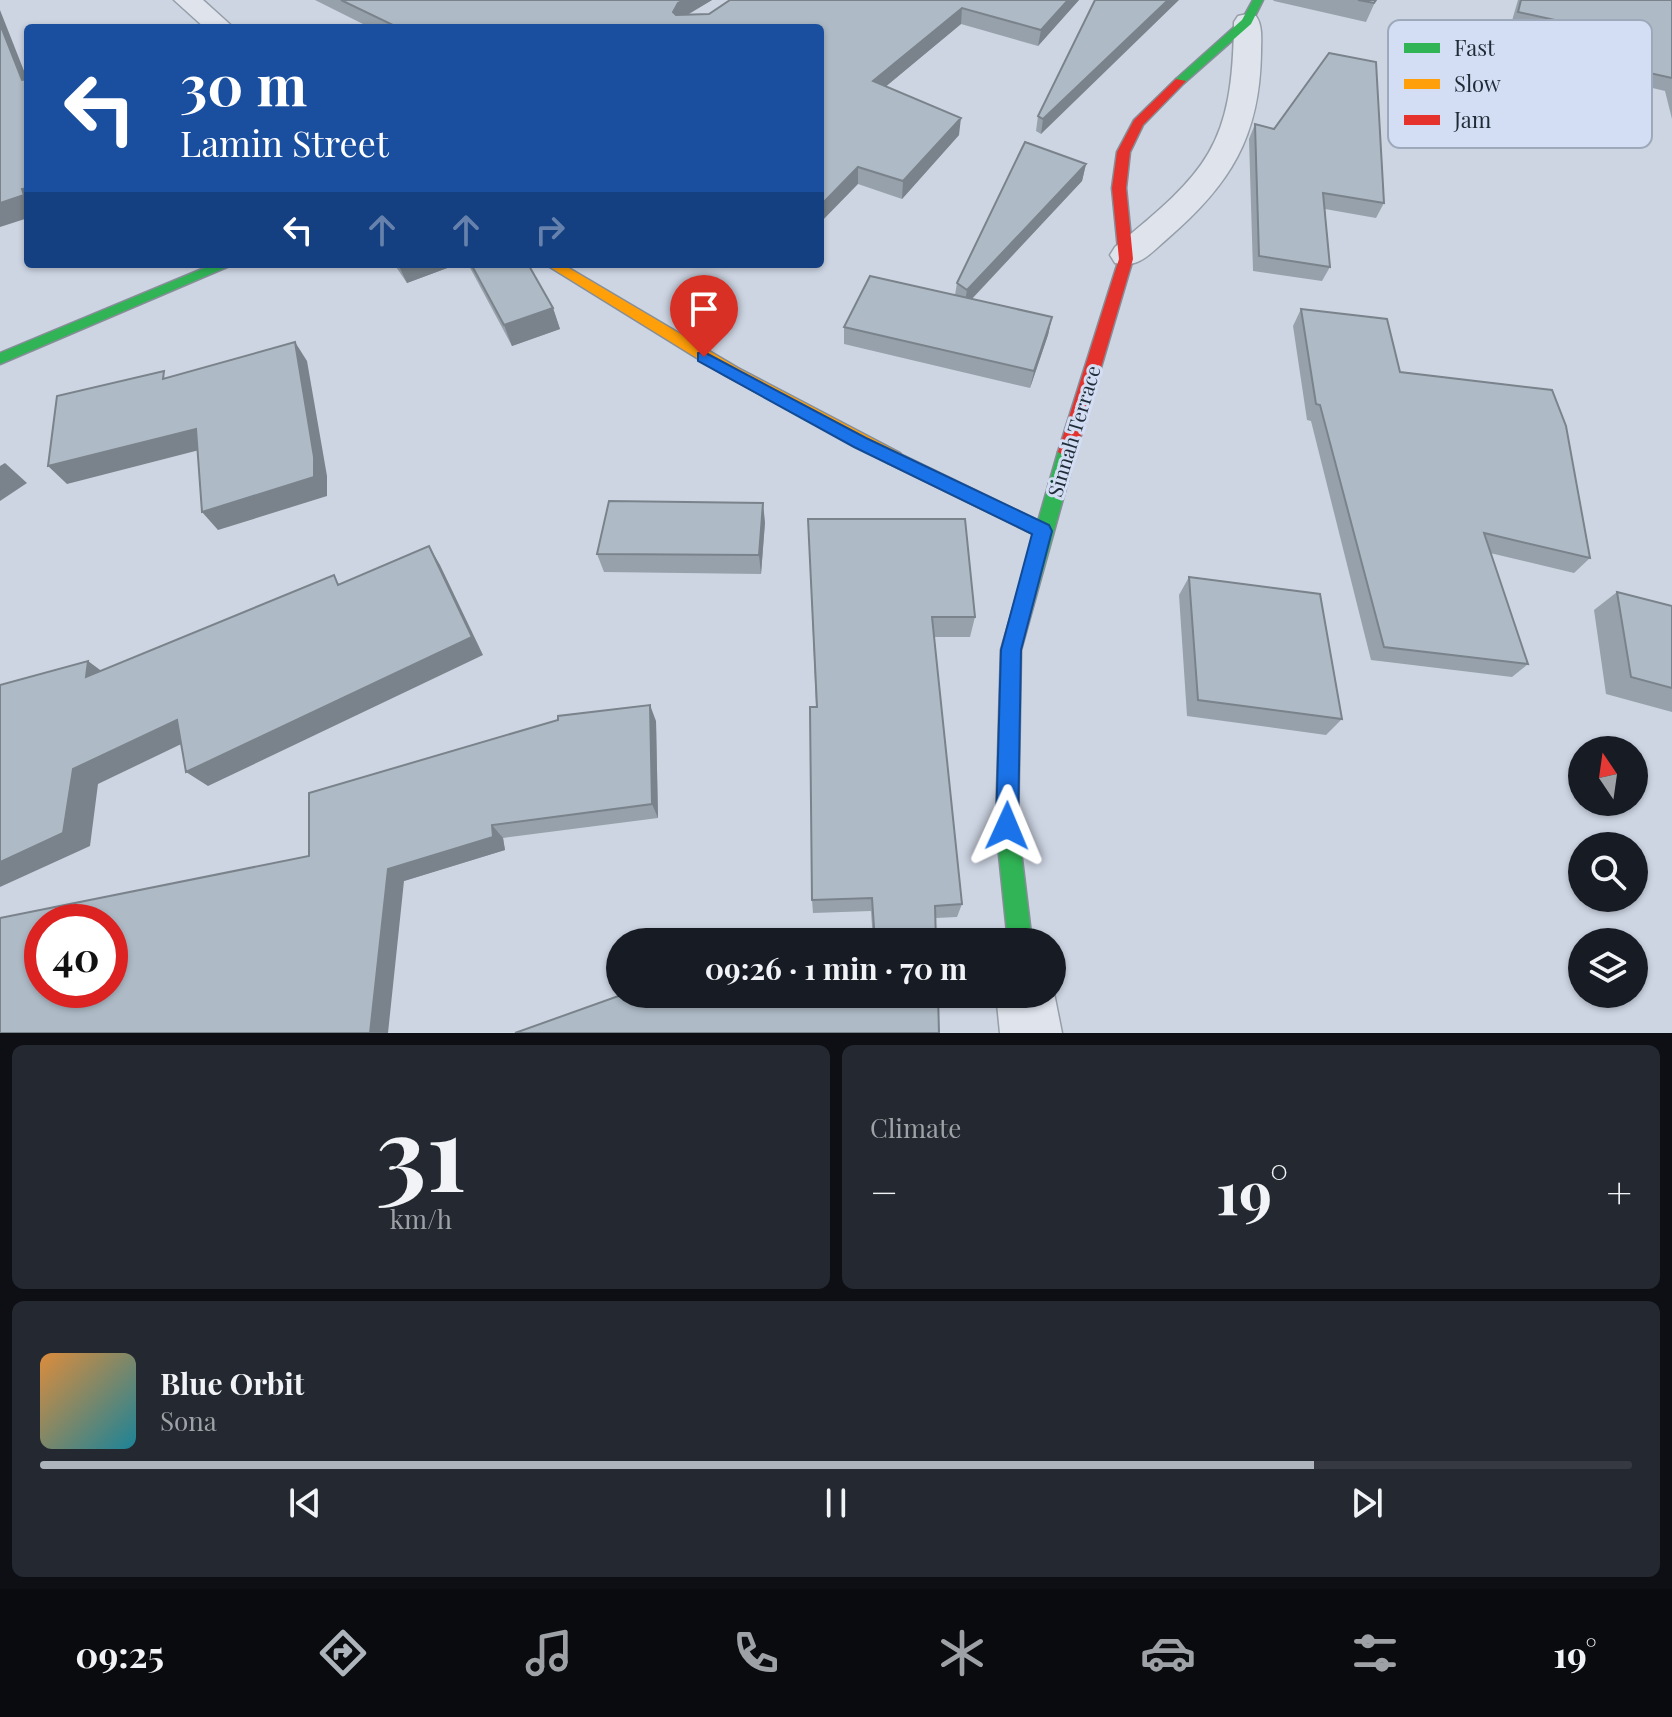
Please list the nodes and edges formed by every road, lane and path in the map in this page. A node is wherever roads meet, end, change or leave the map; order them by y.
1 (187, 0) edge
2 (1252, 11) edge
3 (216, 24) edge
4 (1127, 255) junction
5 (217, 268) edge
6 (559, 268) edge
7 (0, 359) edge
8 (1043, 531) junction
9 (1018, 928) edge
10 (1028, 1008) edge
11 (1031, 1033) edge

1 - 3 street
2 - 4 street, Sinnah Terrace
2 - 4 street, Sinnah Terrace
4 - 8 street, Sinnah Terrace
5 - 7 street
6 - 8 street
8 - 9 street, Sinnah Terrace
10 - 11 street

